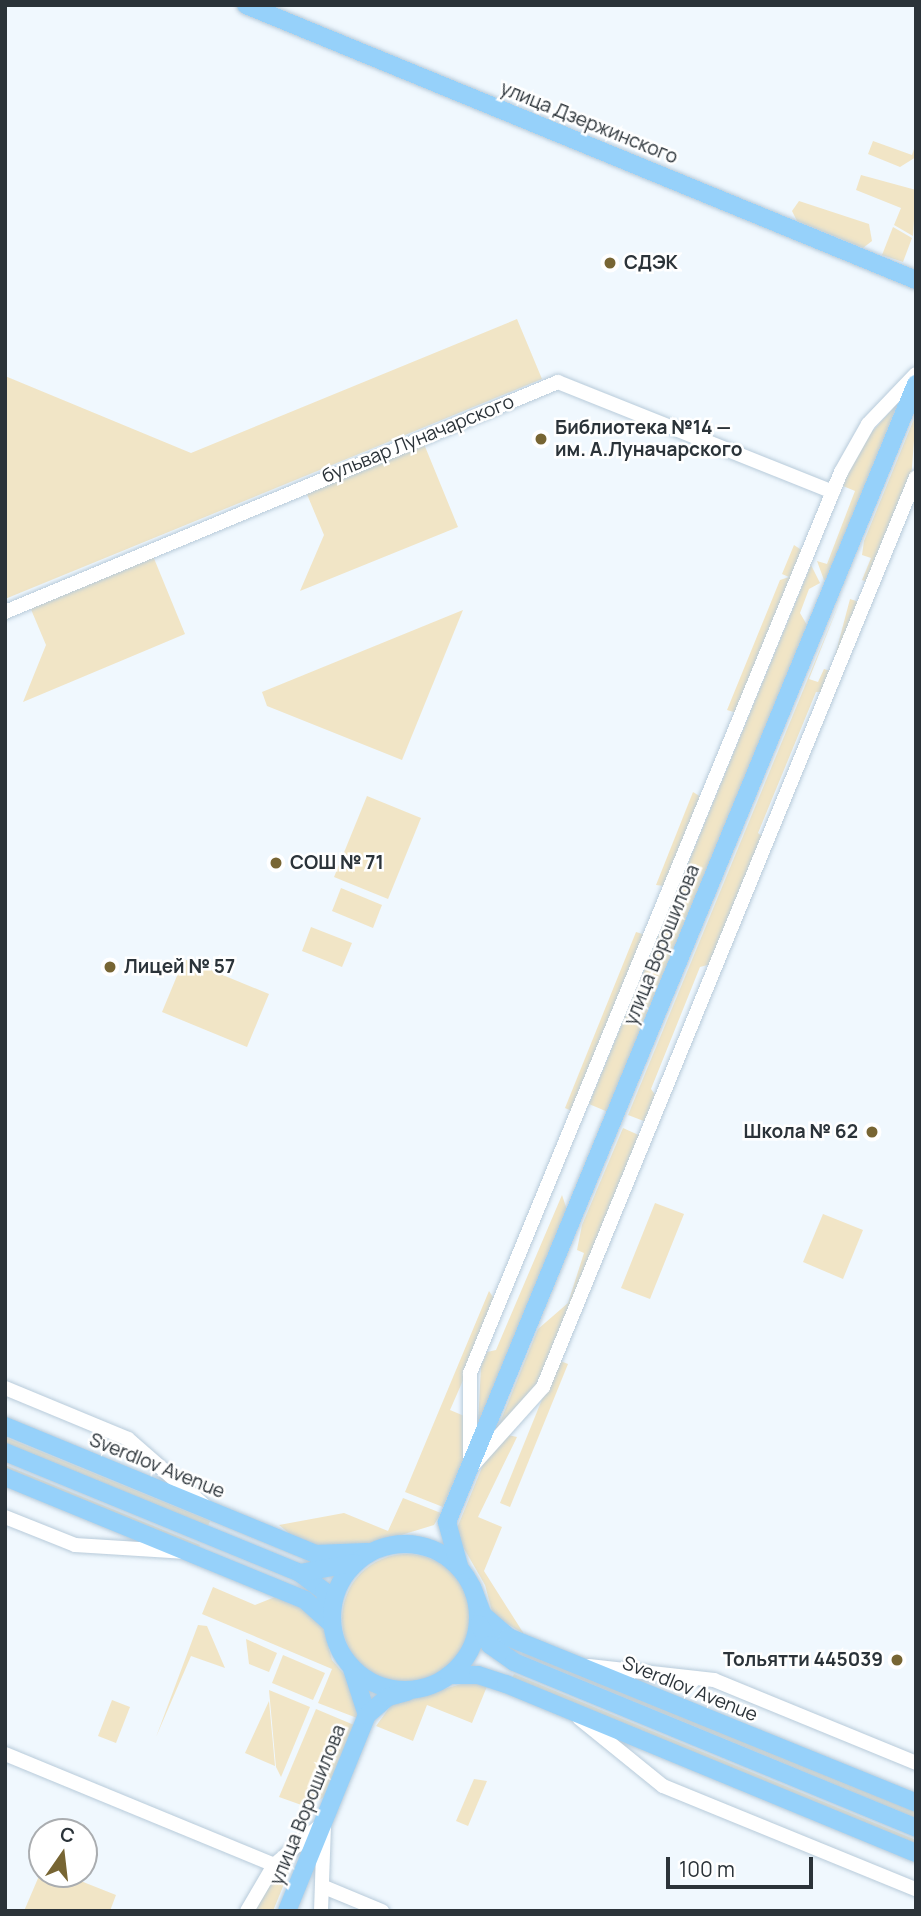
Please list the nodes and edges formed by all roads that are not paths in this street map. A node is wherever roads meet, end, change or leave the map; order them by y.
1 (246, 5) edge
2 (916, 280) edge
3 (916, 373) edge
4 (916, 384) edge
5 (916, 477) edge
6 (833, 492) junction
7 (909, 519) edge
8 (5, 612) edge
9 (5, 1388) edge
10 (5, 1426) edge
11 (5, 1452) edge
12 (470, 1467) junction
13 (5, 1477) edge
14 (208, 1509) junction
15 (5, 1517) edge
16 (447, 1521) junction
17 (400, 1544) junction
18 (373, 1550) junction
19 (187, 1552) junction
20 (357, 1562) junction
21 (459, 1566) junction
22 (300, 1573) junction
23 (472, 1587) junction
24 (332, 1620) junction
25 (479, 1624) junction
26 (464, 1661) junction
27 (514, 1662) junction
28 (349, 1664) junction
29 (574, 1665) junction
30 (449, 1675) junction
31 (414, 1690) junction
32 (569, 1710) junction
33 (367, 1715) junction
34 (5, 1754) edge
35 (916, 1763) edge
36 (916, 1803) edge
37 (324, 1822) junction
38 (916, 1828) edge
39 (916, 1853) edge
40 (274, 1865) junction
41 (324, 1887) junction
42 (916, 1889) edge
43 (247, 1911) edge
44 (287, 1911) edge
45 (321, 1911) edge
46 (382, 1911) edge

1 - 2 main road, улица Дзержинского
3 - 6 street
4 - 12 main road, улица Ворошилова
5 - 7 street
6 - 8 street, бульвар Луначарского
6 - 12 street
7 - 12 street
9 - 14 street
10 - 14 main road, Sverdlov Avenue
11 - 22 main road
12 - 16 main road, улица Ворошилова
13 - 19 main road
14 - 18 main road, Sverdlov Avenue
15 - 19 street
16 - 17 main road
16 - 21 main road
17 - 18 main road
17 - 21 main road
18 - 20 main road
19 - 24 main road
20 - 22 main road
20 - 24 main road
21 - 23 main road
22 - 24 main road
23 - 25 main road
23 - 29 main road, Sverdlov Avenue
24 - 28 main road
25 - 26 main road
25 - 27 main road
26 - 27 main road
26 - 30 main road
27 - 38 main road
28 - 31 main road
28 - 33 main road
29 - 35 street
29 - 36 main road, Sverdlov Avenue
30 - 31 main road
30 - 32 main road
31 - 33 main road
32 - 39 main road
32 - 42 street
33 - 37 main road, улица Ворошилова
34 - 40 street
37 - 40 street
37 - 41 street
37 - 44 main road, улица Ворошилова
40 - 43 street
41 - 45 street
41 - 46 street

